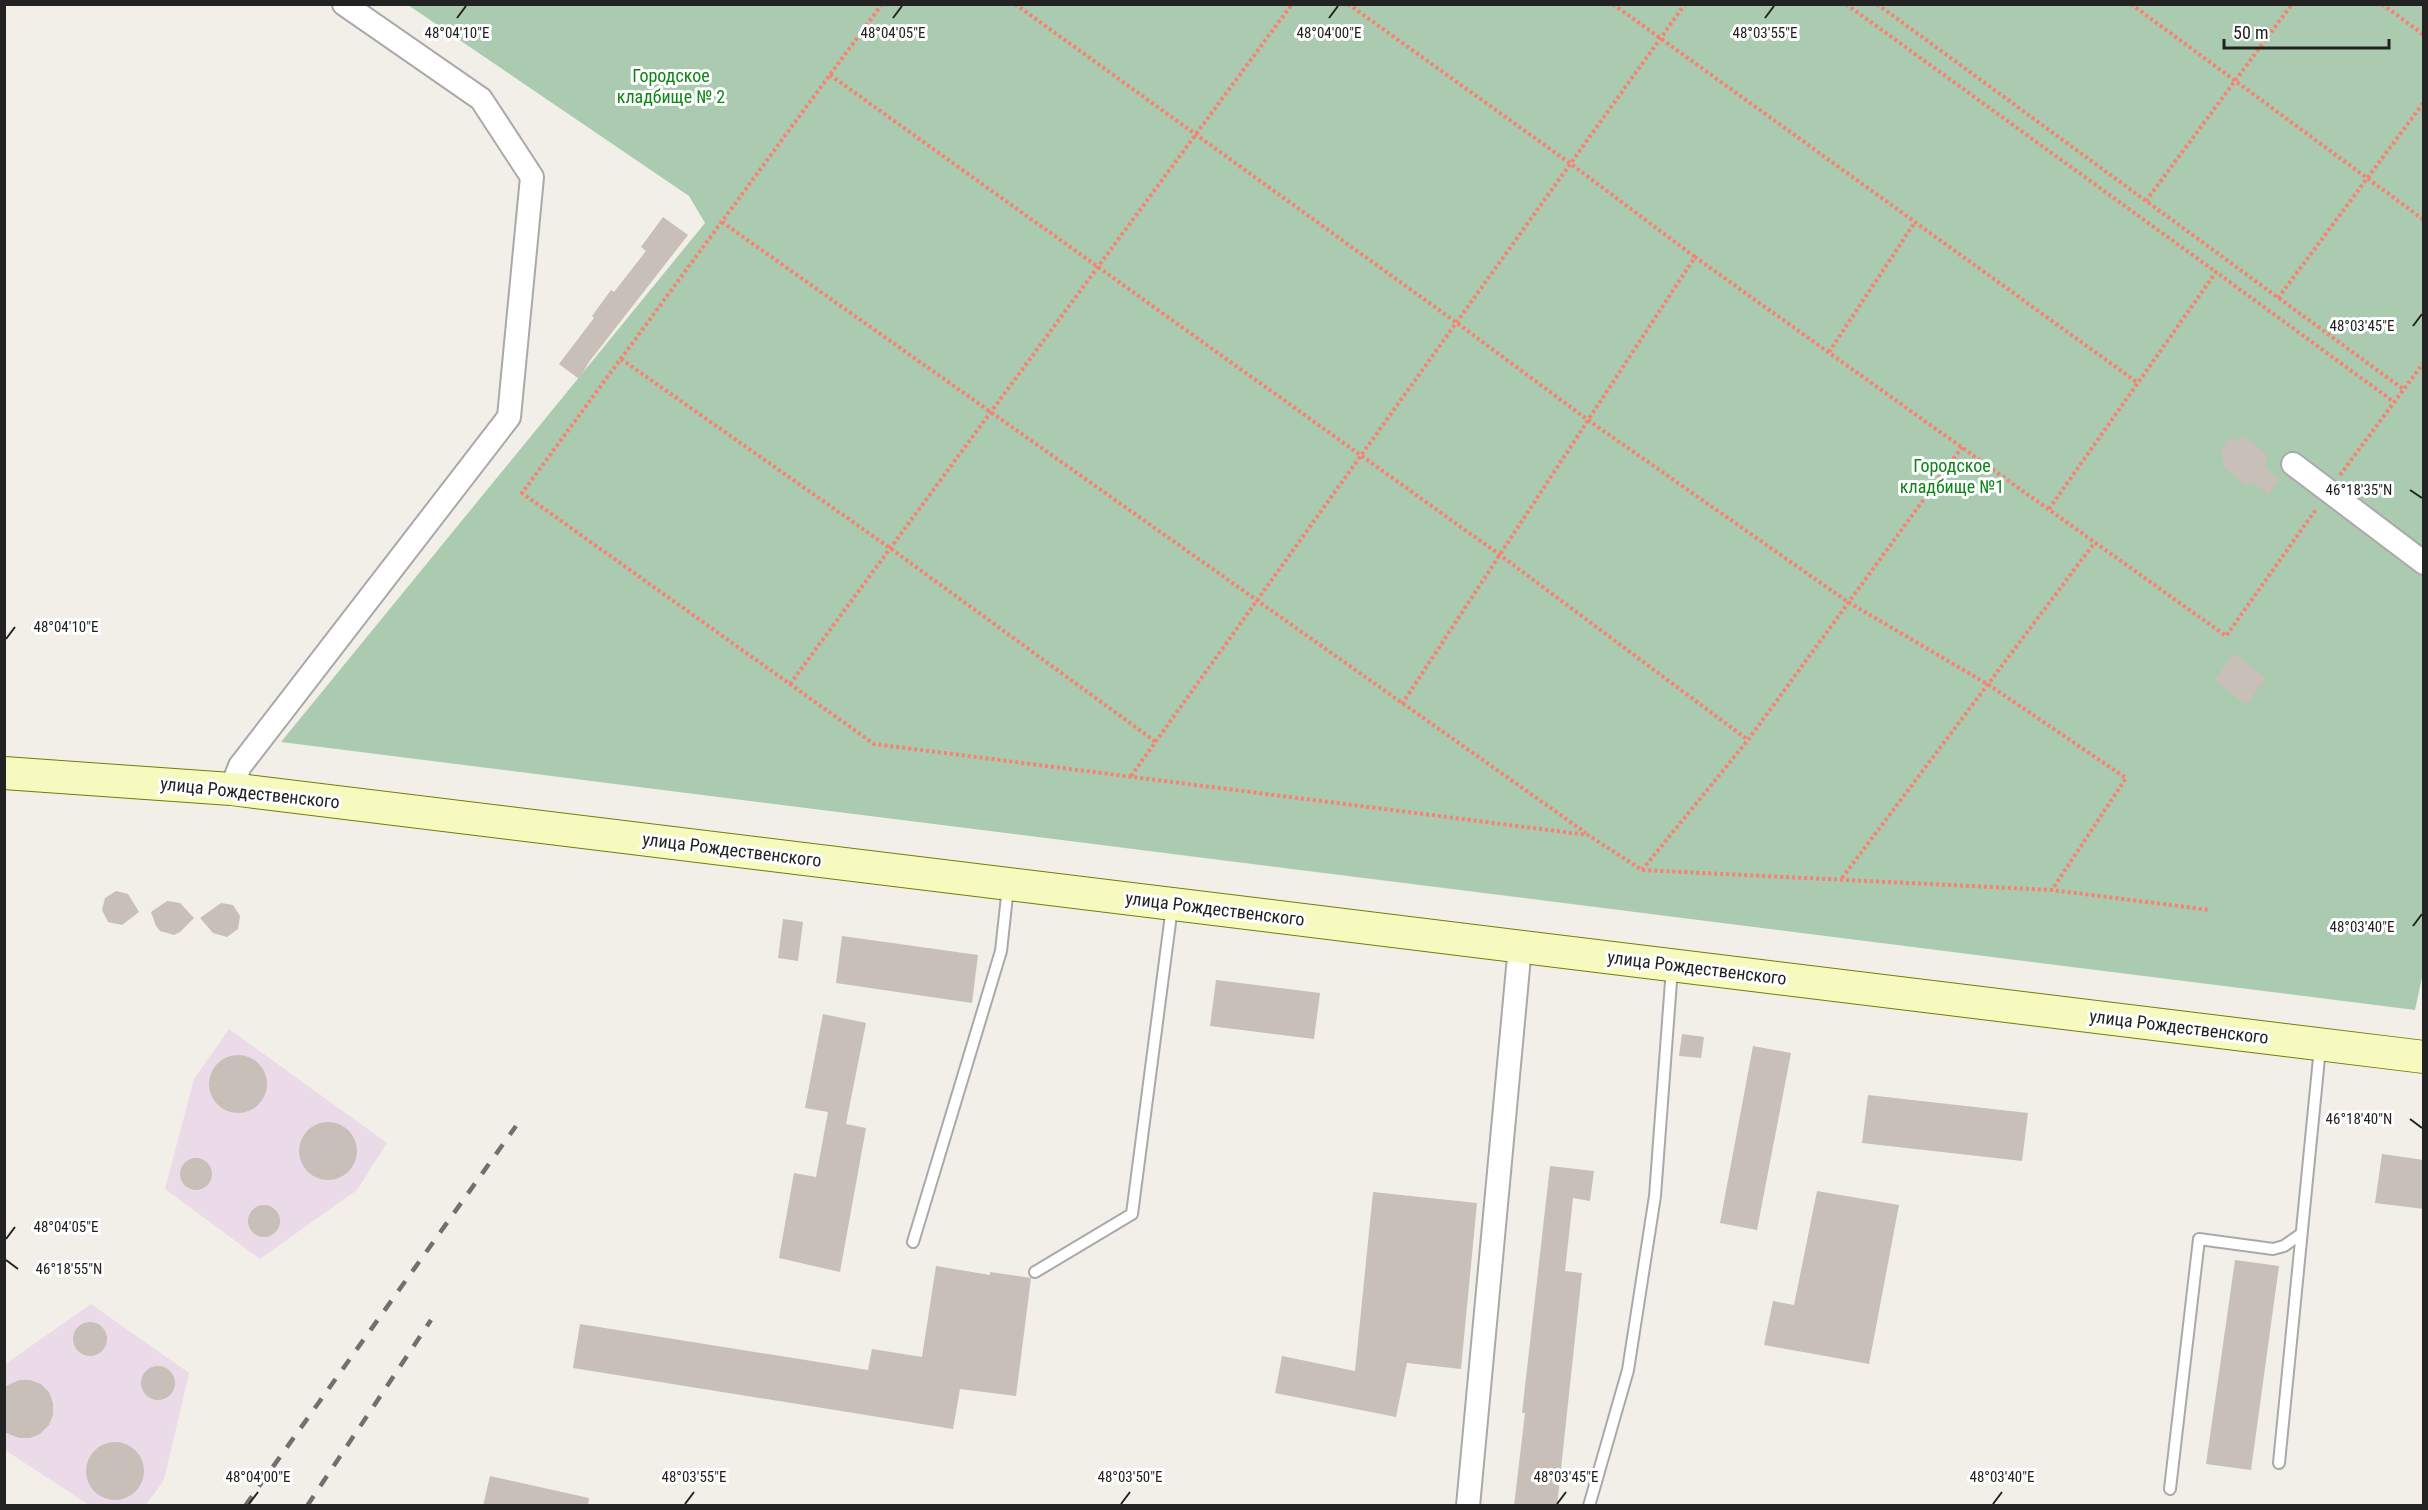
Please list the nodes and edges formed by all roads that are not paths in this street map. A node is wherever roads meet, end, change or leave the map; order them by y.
1 (344, 4) edge
2 (2293, 465) dead end
3 (2424, 563) edge
4 (4, 773) edge
5 (231, 789) junction
6 (1008, 883) junction
7 (1172, 903) junction
8 (1520, 945) junction
9 (1672, 964) junction
10 (2320, 1045) junction
11 (2424, 1058) edge
12 (2301, 1234) junction
13 (913, 1242) dead end
14 (1035, 1272) dead end
15 (2279, 1463) dead end
16 (2170, 1489) dead end
17 (1468, 1506) edge
18 (1589, 1506) edge

1 - 5 street
2 - 3 street
4 - 5 main road, улица Рождественского
5 - 6 main road, улица Рождественского
6 - 7 main road, улица Рождественского
6 - 13 lane
7 - 8 main road, улица Рождественского
7 - 14 lane
8 - 9 main road, улица Рождественского
8 - 17 street
9 - 10 main road, улица Рождественского
9 - 18 lane
10 - 11 main road, улица Рождественского
10 - 12 lane
12 - 15 lane
12 - 16 lane

